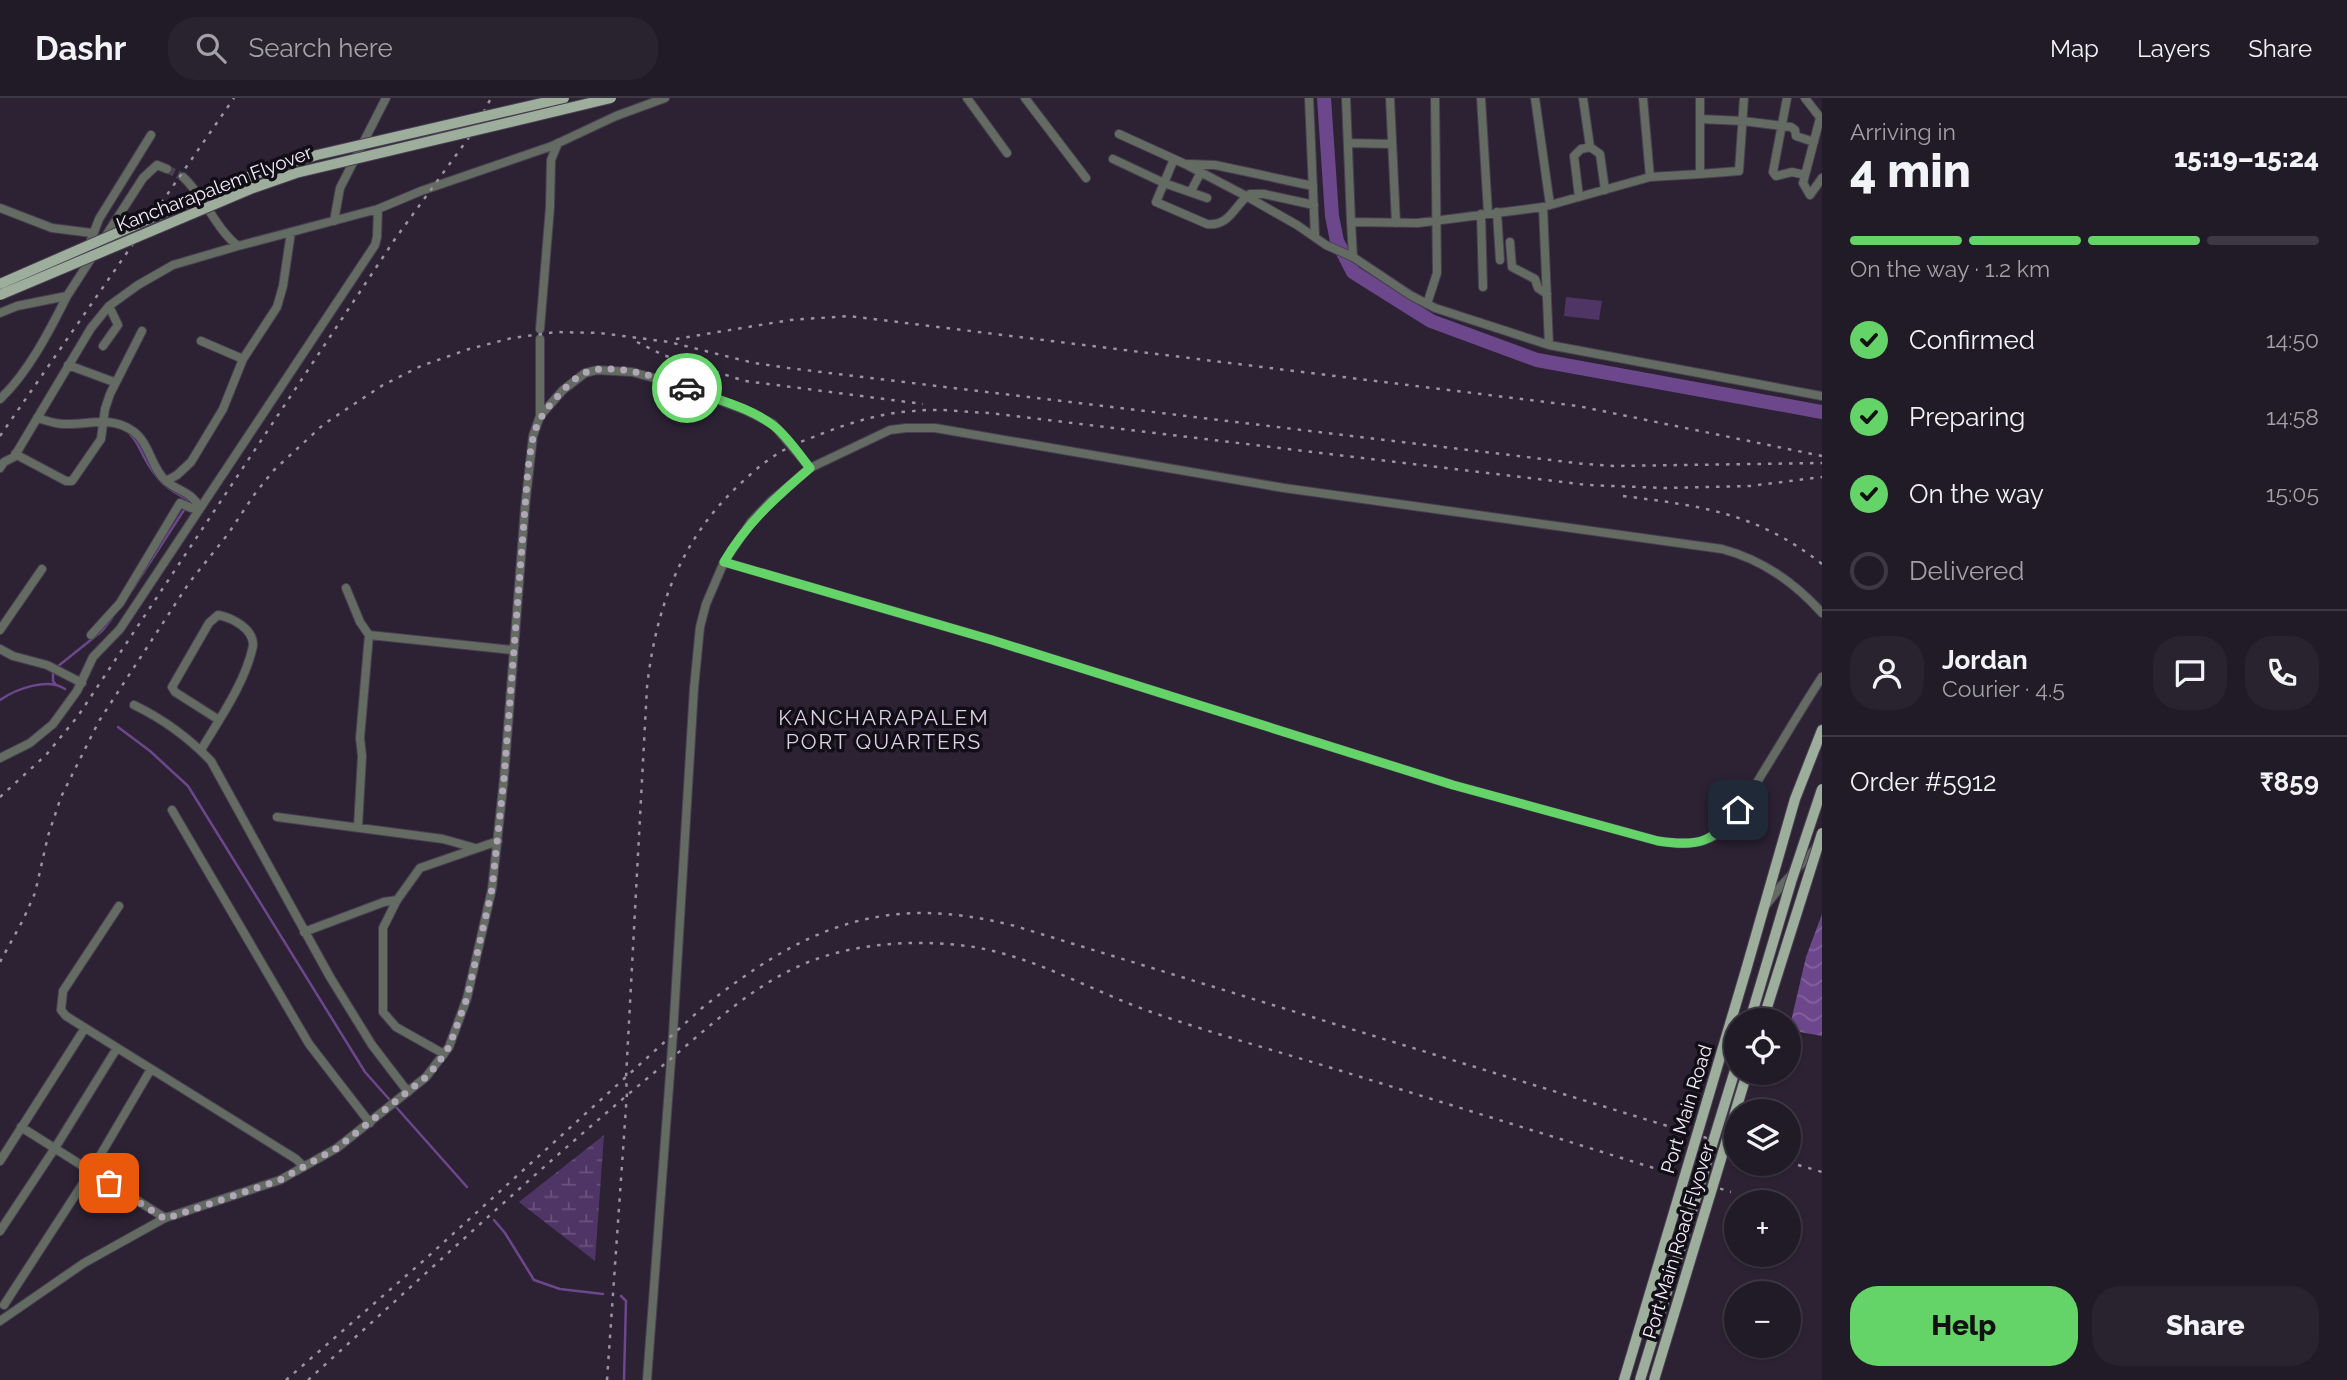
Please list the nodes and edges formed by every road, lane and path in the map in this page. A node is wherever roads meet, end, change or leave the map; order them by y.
1 (386, 98) edge
2 (564, 98) edge
3 (611, 98) edge
4 (665, 98) edge
5 (967, 98) edge
6 (1025, 98) edge
7 (1309, 98) edge
8 (1346, 98) edge
9 (1390, 98) edge
10 (1435, 98) edge
11 (1481, 98) edge
12 (1535, 98) edge
13 (1583, 98) edge
14 (1643, 98) edge
15 (1700, 98) edge
16 (1744, 98) edge
17 (1787, 98) edge
18 (1805, 98) edge
19 (1700, 119) junction
20 (1821, 119) edge
21 (1743, 121) junction
22 (1781, 125) junction
23 (1119, 134) dead end
24 (151, 135) dead end
25 (1814, 142) junction
26 (1348, 143) junction
27 (558, 144) junction
28 (1392, 144) junction
29 (1590, 147) junction
30 (540, 150) junction
31 (1007, 153) dead end
32 (1114, 159) dead end
33 (1174, 159) junction
34 (551, 160) junction
35 (1185, 164) junction
36 (167, 169) dead end
37 (1201, 172) junction
38 (1700, 174) junction
39 (1805, 175) junction
40 (183, 177) tunnel mouth
41 (1650, 177) junction
42 (1086, 178) dead end
43 (1822, 178) edge
44 (1164, 183) junction
45 (1313, 186) junction
46 (1605, 190) junction
47 (1191, 191) junction
48 (1246, 195) junction
49 (1579, 197) junction
50 (1207, 198) dead end
51 (1314, 205) junction
52 (1547, 206) junction
53 (0, 208) edge
54 (378, 209) junction
55 (1489, 213) junction
56 (334, 221) junction
57 (1438, 221) junction
58 (1351, 222) junction
59 (1396, 223) junction
60 (291, 232) junction
61 (92, 233) junction
62 (1315, 236) junction
63 (1510, 242) dead end
64 (237, 246) junction
65 (1350, 255) junction
66 (1500, 260) dead end
67 (79, 277) junction
68 (0, 284) edge
69 (1483, 287) dead end
70 (1547, 294) junction
71 (0, 295) edge
72 (67, 296) junction
73 (1427, 304) junction
74 (109, 306) junction
75 (0, 313) edge
76 (540, 329) dead end
77 (142, 331) dead end
78 (540, 339) dead end
79 (201, 341) dead end
80 (1549, 345) junction
81 (103, 346) dead end
82 (243, 359) junction
83 (68, 365) junction
84 (114, 382) junction
85 (1822, 396) edge
86 (0, 399) edge
87 (38, 415) junction
88 (540, 416) junction
89 (104, 423) junction
90 (15, 454) junction
91 (0, 468) edge
92 (810, 468) junction
93 (166, 481) junction
94 (195, 508) junction
95 (724, 562) junction
96 (42, 569) dead end
97 (346, 588) dead end
98 (1822, 613) edge
99 (0, 630) edge
100 (91, 635) dead end
101 (369, 635) junction
102 (0, 649) edge
103 (513, 650) junction
104 (1822, 677) edge
105 (80, 687) junction
106 (134, 705) dead end
107 (219, 720) junction
108 (1822, 730) edge
109 (201, 750) junction
110 (0, 758) edge
111 (1822, 789) edge
112 (172, 810) dead end
113 (277, 817) dead end
114 (358, 827) junction
115 (1822, 836) edge
116 (498, 841) junction
117 (475, 848) junction
118 (397, 900) junction
119 (119, 906) dead end
120 (1760, 916) junction
121 (304, 932) junction
122 (1754, 1008) edge
123 (1767, 1008) edge
124 (85, 1028) junction
125 (117, 1048) junction
126 (444, 1054) junction
127 (151, 1069) junction
128 (1730, 1085) edge
129 (1743, 1085) edge
130 (405, 1094) junction
131 (370, 1123) junction
132 (22, 1127) junction
133 (55, 1148) junction
134 (0, 1161) edge
135 (304, 1167) junction
136 (91, 1171) junction
137 (165, 1219) junction
138 (0, 1231) edge
139 (2, 1304) edge
140 (13, 1311) junction
141 (0, 1321) edge
142 (647, 1380) edge
143 (1624, 1380) edge
144 (1640, 1380) edge
145 (1654, 1380) edge

1 - 56 street
2 - 68 main road, Kancharapalem Flyover, bridge
3 - 71 main road, Kancharapalem Flyover, bridge
4 - 27 street
5 - 31 street
6 - 42 street
7 - 45 street
8 - 26 street
9 - 28 street
10 - 57 street
11 - 55 street
12 - 52 street
13 - 29 street
14 - 41 street
15 - 19 street
16 - 21 street
17 - 22 street
18 - 20 street
19 - 21 street
19 - 38 street
20 - 25 street
21 - 22 street
21 - 38 street
22 - 25 street
22 - 39 street
23 - 33 street
24 - 61 street
25 - 39 street
26 - 28 street
26 - 58 street
27 - 30 street
27 - 34 street
28 - 59 street
29 - 46 street
29 - 49 street
30 - 34 street
30 - 54 street
32 - 44 street
33 - 35 street
33 - 44 street
34 - 76 street
35 - 37 street
35 - 45 street
36 - 67 street
37 - 47 street
37 - 48 street
38 - 41 street
39 - 43 street
40 - 64 street
41 - 46 street
44 - 47 street
44 - 48 street
45 - 51 street
46 - 49 street
47 - 50 street
48 - 51 street
48 - 62 street
49 - 52 street
51 - 62 street
52 - 55 street
52 - 70 street
53 - 61 street
54 - 56 street
54 - 94 street
55 - 57 street
55 - 66 street
55 - 69 street
56 - 60 street
57 - 59 street
57 - 73 street
58 - 59 street
58 - 65 street
60 - 64 street
60 - 82 street
61 - 67 street
62 - 65 street
63 - 70 street
64 - 74 street
65 - 73 street
67 - 72 street
70 - 80 street
72 - 75 street
72 - 86 street
73 - 80 street
74 - 81 street
74 - 83 street
77 - 84 street
78 - 88 street
79 - 82 street
80 - 85 street
82 - 93 street
83 - 84 street
83 - 87 street
84 - 89 street
87 - 89 street
87 - 90 street
88 - 92 street
88 - 103 street
89 - 90 street
89 - 93 street
90 - 91 street
92 - 95 street
92 - 98 street
93 - 94 street
94 - 100 street
94 - 105 street
95 - 104 street
95 - 142 street
96 - 99 street
97 - 101 street
101 - 103 street
101 - 114 street
102 - 105 street
103 - 116 street
105 - 110 street
106 - 109 street
107 - 107 street
107 - 109 street
108 - 120 main road, Port Main Road
109 - 121 street
111 - 122 main road, bridge
112 - 131 street
113 - 114 street
114 - 117 street
115 - 120 street
115 - 123 main road, bridge
116 - 117 street
116 - 126 street
117 - 118 street
118 - 121 street
118 - 126 street
119 - 124 street
120 - 143 main road, Port Main Road, bridge
121 - 130 street
124 - 125 street
124 - 132 street
125 - 127 street
125 - 133 street
126 - 130 street
127 - 135 street
127 - 136 street
128 - 144 main road, Port Main Road Flyover, bridge
129 - 145 main road, Port Main Road Flyover, bridge
130 - 131 street
131 - 135 street
132 - 133 street
132 - 134 street
133 - 136 street
133 - 138 street
135 - 137 street
136 - 137 street
136 - 139 street
137 - 140 street
139 - 140 street
140 - 141 street

